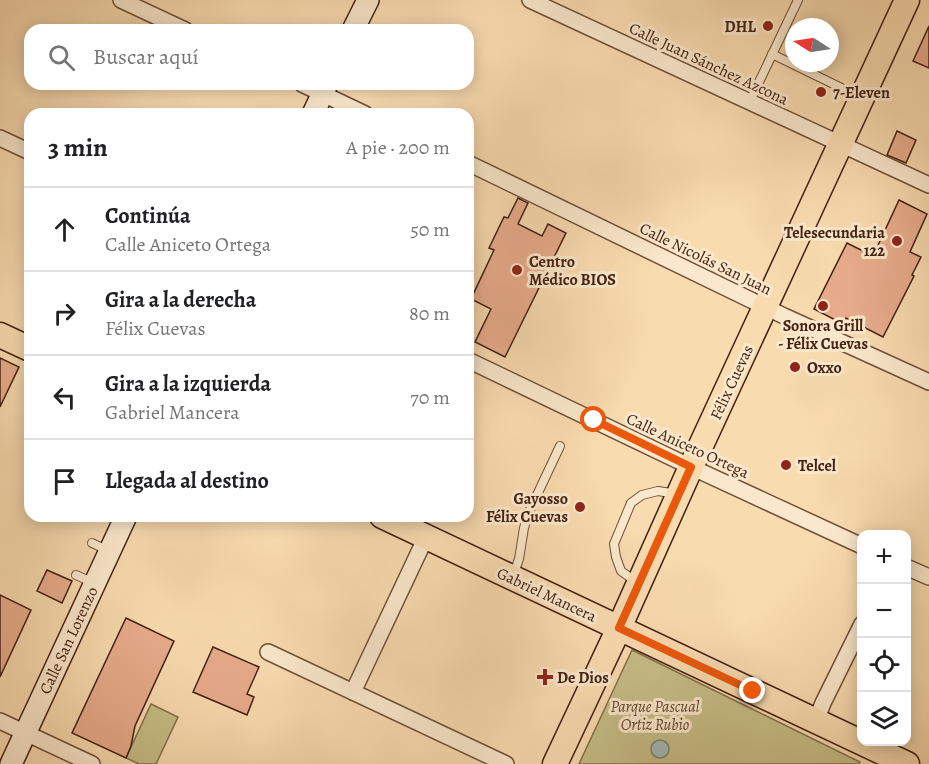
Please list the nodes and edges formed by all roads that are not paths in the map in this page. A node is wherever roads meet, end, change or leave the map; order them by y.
1 (121, 0) edge
2 (368, 0) edge
3 (530, 0) edge
4 (798, 0) edge
5 (904, 2) edge
6 (172, 24) edge
7 (356, 24) edge
8 (772, 54) junction
9 (324, 90) edge
10 (326, 90) edge
11 (862, 98) junction
12 (750, 101) junction
13 (316, 108) edge
14 (355, 108) edge
15 (0, 138) edge
16 (840, 144) junction
17 (24, 149) edge
18 (474, 167) edge
19 (929, 185) edge
20 (765, 307) junction
21 (0, 335) edge
22 (24, 346) edge
23 (474, 363) edge
24 (929, 382) edge
25 (560, 446) dead end
26 (691, 467) junction
27 (679, 494) junction
28 (121, 522) edge
29 (395, 522) edge
30 (426, 537) junction
31 (857, 544) edge
32 (911, 569) edge
33 (512, 577) junction
34 (929, 577) edge
35 (639, 584) junction
36 (619, 628) junction
37 (857, 632) edge
38 (268, 652) dead end
39 (353, 692) junction
40 (0, 721) edge
41 (816, 721) junction
42 (25, 732) junction
43 (874, 757) edge
44 (11, 764) edge
45 (92, 764) edge
46 (506, 764) edge
47 (555, 764) edge
48 (907, 764) edge

1 - 6 street
2 - 7 street
3 - 12 street, Calle Juan Sánchez Azcona
4 - 8 lane
5 - 11 main road, Félix Cuevas
8 - 11 lane
8 - 12 lane
9 - 13 street
10 - 14 street
11 - 16 main road, Félix Cuevas
12 - 16 street, Calle Juan Sánchez Azcona
15 - 17 street
16 - 19 street, Calle Juan Sánchez Azcona
16 - 20 main road, Félix Cuevas
18 - 20 street, Calle Nicolás San Juan
20 - 24 street, Calle Nicolás San Juan
20 - 26 main road, Félix Cuevas
21 - 22 main road
23 - 26 street, Calle Aniceto Ortega
25 - 33 lane
26 - 27 main road, Félix Cuevas
26 - 31 street, Calle Aniceto Ortega
27 - 35 main road, Félix Cuevas
27 - 35 lane
28 - 42 street, Calle San Lorenzo
29 - 30 main road, Gabriel Mancera
30 - 33 main road, Gabriel Mancera
30 - 39 street
32 - 34 street
33 - 36 main road, Gabriel Mancera
35 - 36 main road, Félix Cuevas
36 - 41 main road, Gabriel Mancera
36 - 47 main road, Félix Cuevas
37 - 41 street
38 - 39 street
39 - 46 street
40 - 42 street
41 - 43 main road, Gabriel Mancera
42 - 44 street, Calle San Lorenzo
42 - 45 street
43 - 48 main road, Gabriel Mancera

